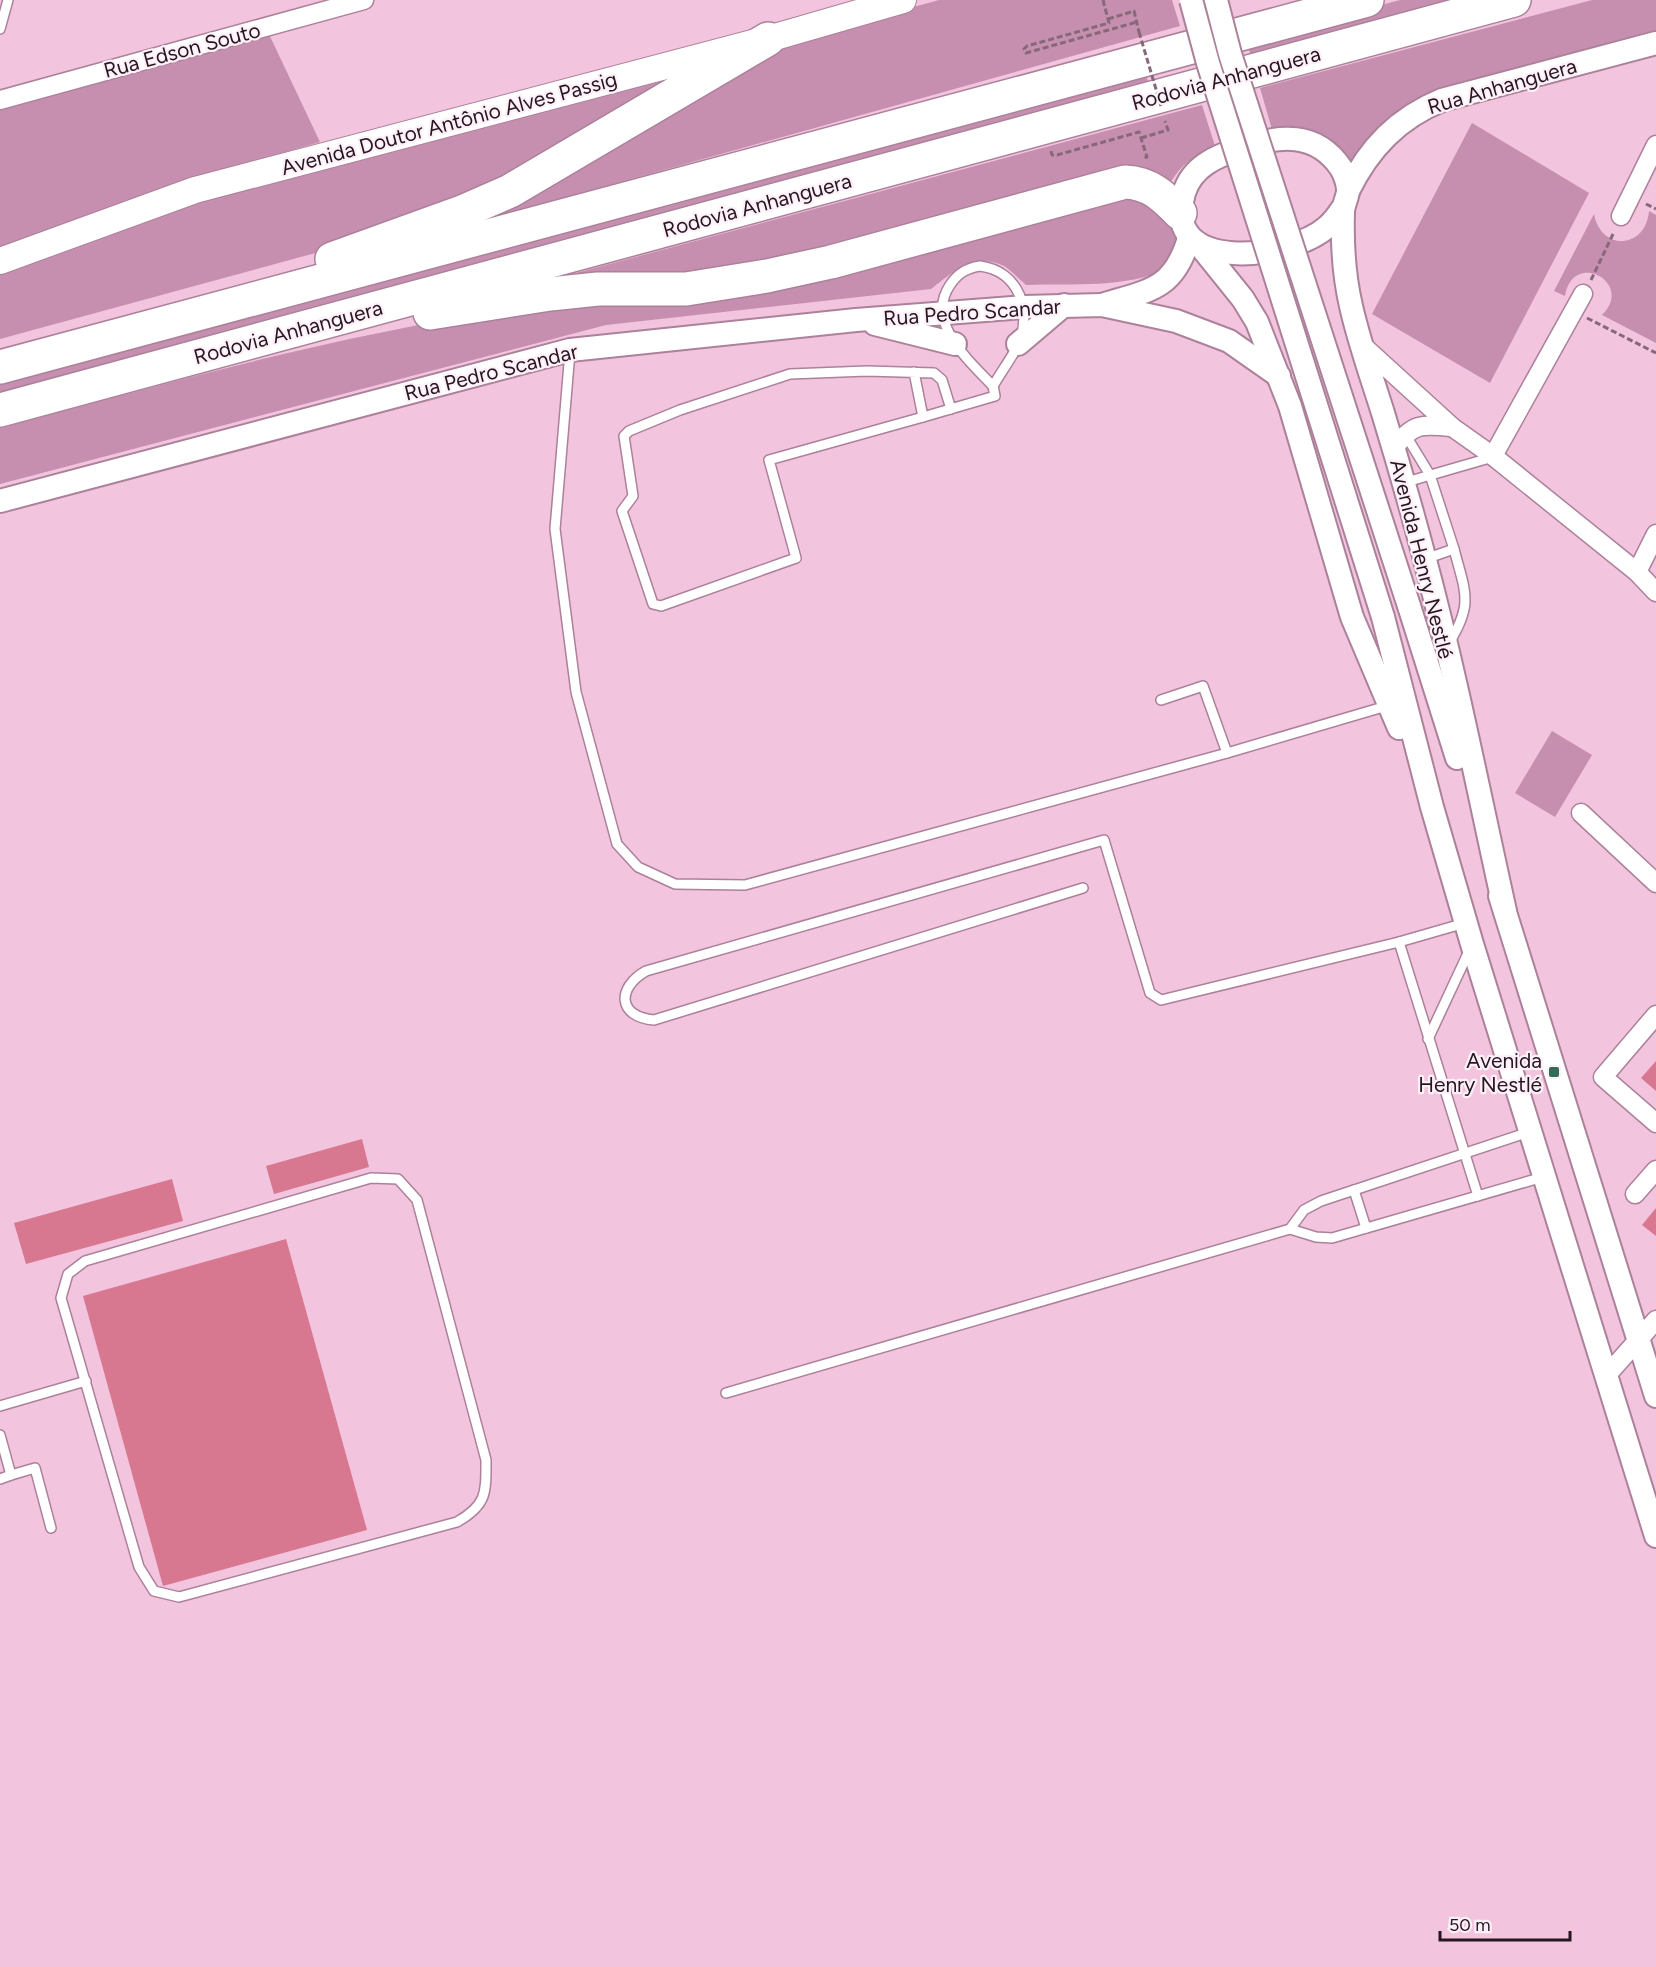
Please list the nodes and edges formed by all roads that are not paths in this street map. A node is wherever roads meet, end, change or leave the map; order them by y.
1 (8, 0) edge
2 (364, 0) edge
3 (903, 0) edge
4 (1191, 0) edge
5 (1216, 0) edge
6 (1367, 0) edge
7 (1514, 0) edge
8 (0, 29) edge
9 (768, 39) junction
10 (1656, 43) edge
11 (0, 84) edge
12 (21, 95) junction
13 (0, 100) edge
14 (1656, 145) edge
15 (1345, 200) junction
16 (1621, 216) road end
17 (1190, 233) junction
18 (0, 261) edge
19 (1583, 294) road end
20 (1064, 305) junction
21 (1102, 305) junction
22 (1024, 307) junction
23 (942, 313) junction
24 (856, 320) junction
25 (146, 328) junction
26 (955, 344) junction
27 (1018, 344) junction
28 (1362, 345) junction
29 (570, 350) junction
30 (192, 357) junction
31 (0, 367) edge
32 (914, 372) junction
33 (1278, 376) junction
34 (993, 386) junction
35 (951, 409) junction
36 (0, 410) edge
37 (923, 417) junction
38 (1452, 427) junction
39 (1400, 441) junction
40 (1493, 456) junction
41 (1430, 475) junction
42 (1403, 483) junction
43 (0, 501) edge
44 (1656, 534) edge
45 (1454, 549) junction
46 (1425, 559) junction
47 (1637, 572) junction
48 (1656, 592) edge
49 (1446, 647) junction
50 (1161, 700) dead end
51 (1390, 705) junction
52 (1227, 753) junction
53 (1432, 807) junction
54 (1581, 813) dead end
55 (1656, 883) edge
56 (1083, 888) dead end
57 (1505, 910) junction
58 (1465, 923) junction
59 (1399, 942) junction
60 (1472, 945) junction
61 (1656, 1015) edge
62 (1428, 1039) junction
63 (1656, 1123) edge
64 (1529, 1132) junction
65 (1464, 1153) junction
66 (1656, 1170) edge
67 (1543, 1177) junction
68 (1354, 1190) junction
69 (1635, 1194) dead end
70 (1478, 1196) junction
71 (1366, 1228) junction
72 (1290, 1229) junction
73 (1656, 1320) edge
74 (1639, 1340) junction
75 (1606, 1376) junction
76 (86, 1381) junction
77 (726, 1393) dead end
78 (1656, 1396) edge
79 (0, 1406) edge
80 (0, 1435) edge
81 (11, 1475) junction
82 (0, 1479) edge
83 (51, 1528) dead end
84 (1656, 1536) edge

1 - 8 lane
2 - 12 street, Rua Edson Souto
3 - 9 main road, Avenida Doutor Antônio Alves Passig
4 - 53 street, bridge
5 - 57 street, Avenida Henry Nestlé, bridge
6 - 25 highway, Rodovia Anhanguera
7 - 30 highway, Rodovia Anhanguera
9 - 18 main road, Avenida Doutor Antônio Alves Passig
9 - 25 highway
10 - 15 street, Rua Anhanguera
11 - 12 street
12 - 13 street, Rua Edson Souto
14 - 16 street
15 - 17 street
15 - 17 street
15 - 28 street, Avenida Henry Nestlé
17 - 21 street, Rua Pedro Scandar
17 - 30 highway
17 - 33 street
19 - 40 street
20 - 21 street, Rua Pedro Scandar
20 - 22 street, Rua Pedro Scandar
20 - 27 street
21 - 33 street, Rua Pedro Scandar
22 - 23 street, Rua Pedro Scandar
22 - 23 lane
22 - 27 lane
23 - 24 street, Rua Pedro Scandar
23 - 26 lane
24 - 26 street
24 - 29 street, Rua Pedro Scandar
25 - 31 highway, Rodovia Anhanguera
26 - 34 lane
27 - 34 lane
28 - 38 street
28 - 39 street, Avenida Henry Nestlé
29 - 43 street, Rua Pedro Scandar
29 - 52 lane
30 - 36 highway, Rodovia Anhanguera
32 - 35 lane
32 - 37 lane
32 - 37 lane
33 - 51 street
34 - 35 lane
35 - 37 lane
38 - 39 street
38 - 40 street
39 - 41 lane
39 - 42 street, Avenida Henry Nestlé
40 - 41 lane
40 - 47 street
41 - 42 lane
41 - 45 lane
42 - 46 street, Avenida Henry Nestlé
44 - 47 street
45 - 46 lane
45 - 49 lane
46 - 49 street, Avenida Henry Nestlé
47 - 48 street
49 - 57 street, Avenida Henry Nestlé
50 - 52 lane
51 - 52 lane
51 - 53 street
53 - 58 street
54 - 55 street
56 - 59 lane
57 - 74 street, Avenida Henry Nestlé
58 - 59 lane
58 - 60 street
59 - 62 lane
60 - 62 lane
60 - 64 street
61 - 63 street
62 - 65 lane
64 - 65 lane
64 - 67 street
65 - 68 lane
65 - 70 lane
66 - 69 street
67 - 70 lane
67 - 75 street
68 - 71 lane
68 - 72 lane
70 - 71 lane
71 - 72 lane
72 - 77 lane
73 - 74 street
74 - 75 street
74 - 78 street, Avenida Henry Nestlé
75 - 84 street
76 - 76 lane
76 - 79 lane
80 - 81 lane
81 - 82 lane
81 - 83 lane

